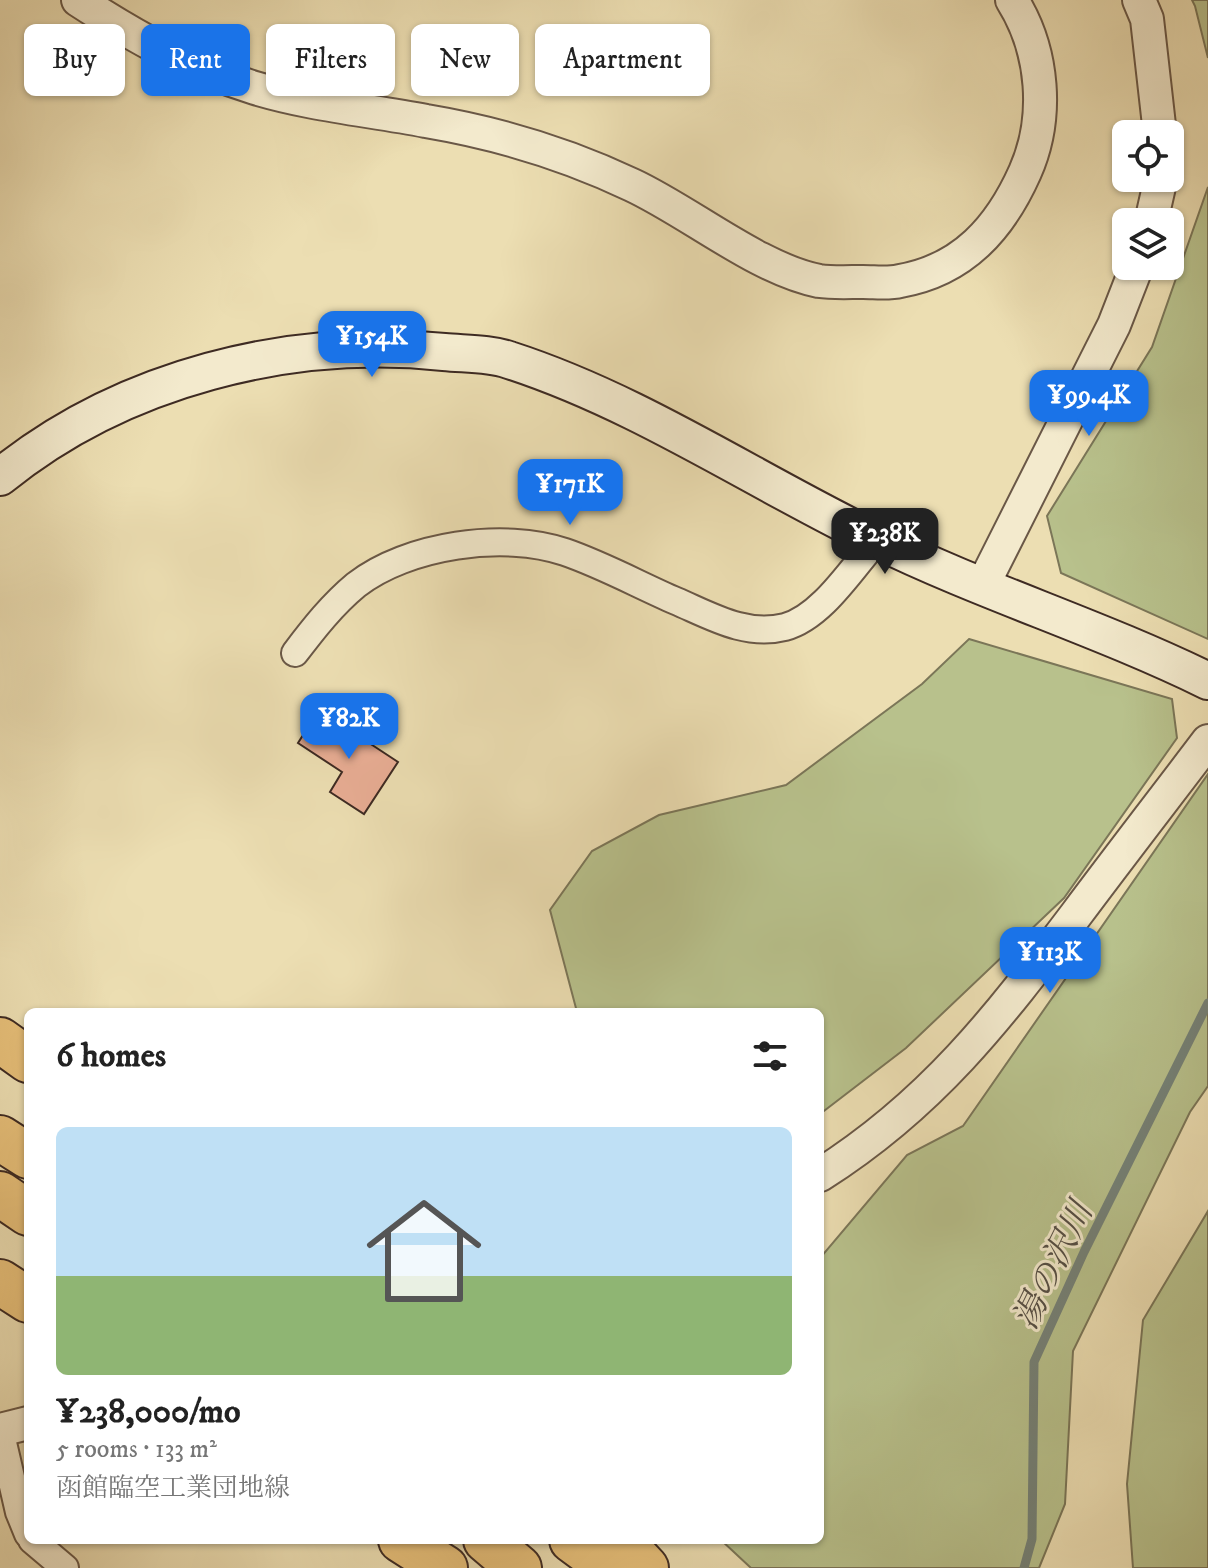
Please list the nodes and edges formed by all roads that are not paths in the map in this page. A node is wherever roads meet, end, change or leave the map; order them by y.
1 (78, 0) edge
2 (1012, 0) edge
3 (1139, 0) edge
4 (1158, 120) edge
5 (1132, 280) edge
6 (0, 477) edge
7 (877, 540) junction
8 (983, 585) junction
9 (295, 653) dead end
10 (1208, 681) edge
11 (1208, 741) edge
12 (0, 1040) edge
13 (24, 1057) edge
14 (0, 1138) edge
15 (24, 1153) edge
16 (824, 1172) edge
17 (0, 1194) edge
18 (24, 1210) edge
19 (0, 1282) edge
20 (24, 1297) edge
21 (24, 1424) edge
22 (0, 1430) edge
23 (24, 1524) edge
24 (37, 1544) edge
25 (407, 1544) edge
26 (491, 1544) edge
27 (583, 1544) edge
28 (629, 1560) edge
29 (65, 1568) edge
30 (445, 1568) edge
31 (519, 1568) edge

1 - 2 street
3 - 4 street
5 - 8 street
6 - 7 main road
7 - 8 main road
7 - 9 street
8 - 10 main road
11 - 16 street
12 - 13 highway
14 - 15 highway
17 - 18 highway
19 - 20 highway
21 - 22 street
22 - 23 street
24 - 29 street
25 - 30 highway
26 - 31 highway
27 - 28 highway

